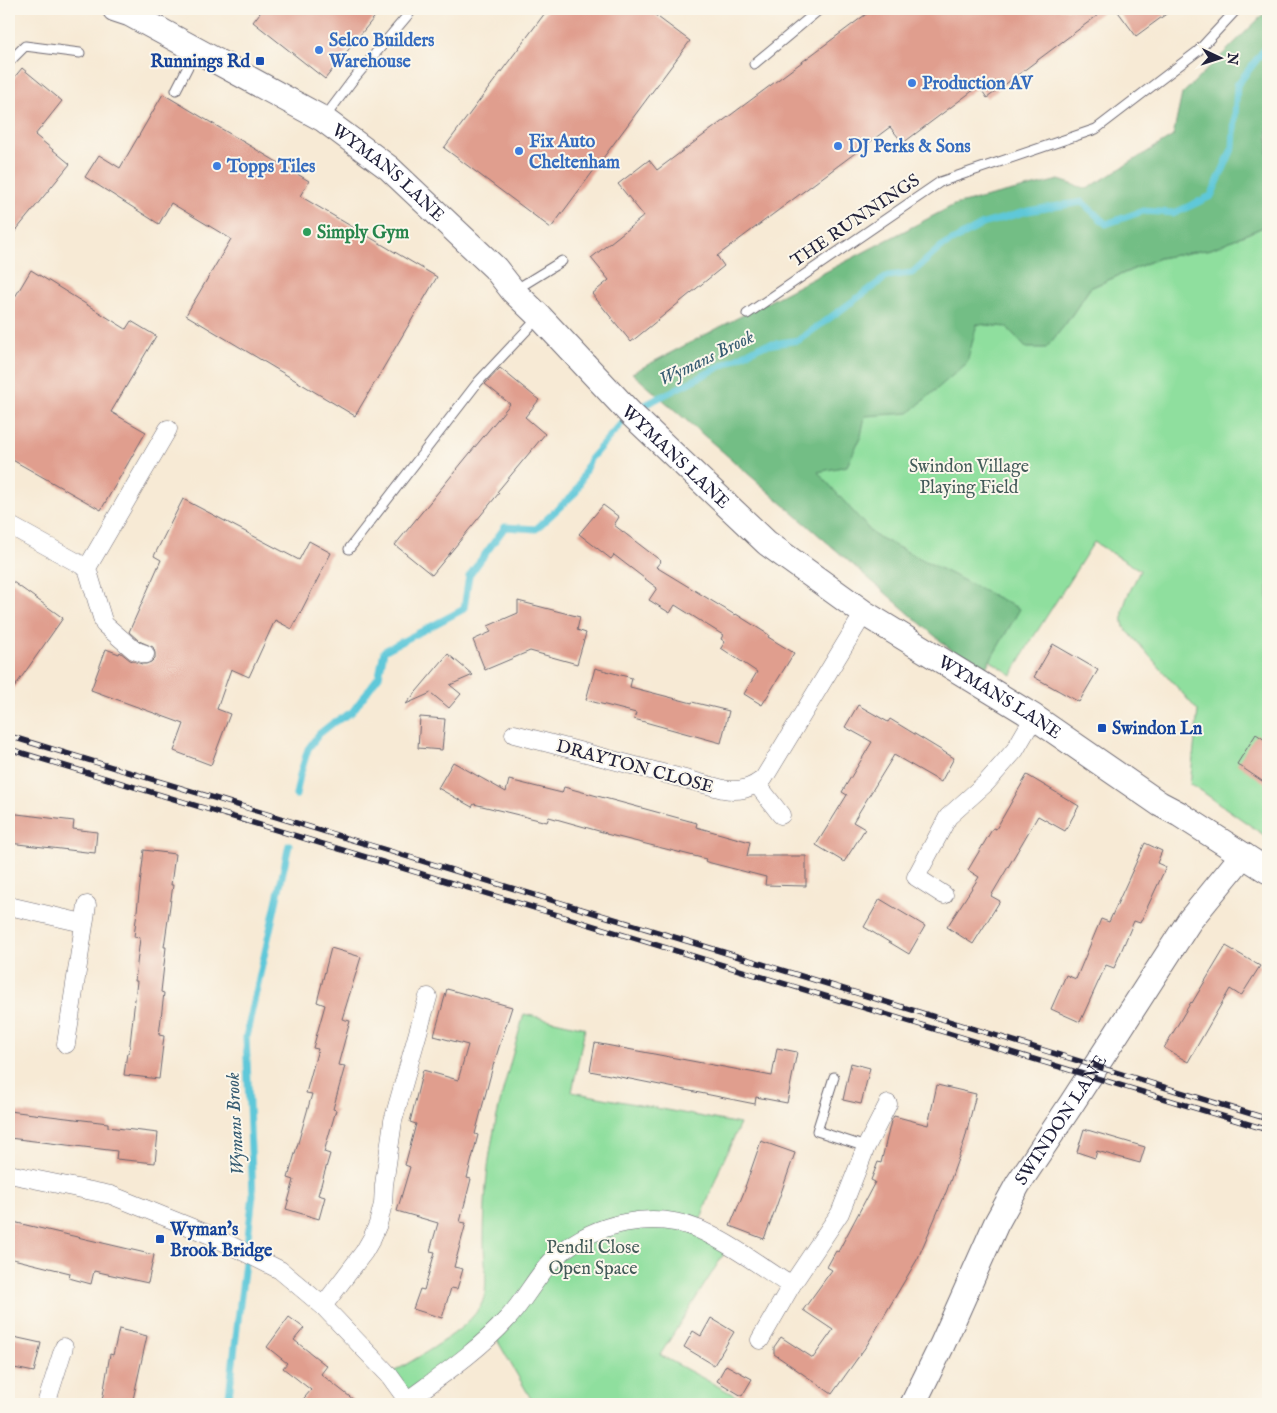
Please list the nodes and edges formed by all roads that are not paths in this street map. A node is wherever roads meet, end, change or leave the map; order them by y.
1 (413, 9) edge
2 (820, 9) edge
3 (1237, 9) edge
4 (126, 10) edge
5 (196, 51) junction
6 (80, 53) dead end
7 (9, 62) edge
8 (754, 64) dead end
9 (176, 90) dead end
10 (323, 119) junction
11 (562, 260) dead end
12 (513, 291) junction
13 (747, 314) dead end
14 (540, 317) junction
15 (168, 429) dead end
16 (9, 524) edge
17 (349, 549) dead end
18 (87, 568) junction
19 (864, 613) junction
20 (146, 654) dead end
21 (1034, 717) junction
22 (514, 734) dead end
23 (757, 784) junction
24 (781, 815) dead end
25 (1243, 855) junction
26 (1268, 871) edge
27 (944, 895) dead end
28 (86, 905) dead end
29 (9, 906) edge
30 (84, 923) junction
31 (428, 997) dead end
32 (66, 1044) dead end
33 (834, 1077) dead end
34 (888, 1104) dead end
35 (866, 1147) junction
36 (9, 1174) edge
37 (791, 1286) junction
38 (323, 1306) junction
39 (760, 1340) dead end
40 (64, 1347) dead end
41 (409, 1402) edge
42 (46, 1404) edge
43 (913, 1404) edge

1 - 10 lane
2 - 8 lane
3 - 13 lane, THE RUNNINGS
4 - 5 street, WYMANS LANE
5 - 9 lane
5 - 10 street, WYMANS LANE
6 - 7 lane
10 - 12 street, WYMANS LANE
11 - 12 lane
12 - 14 street, WYMANS LANE
14 - 17 lane
14 - 19 street, WYMANS LANE
15 - 18 street
16 - 18 street
18 - 20 street
19 - 21 street, WYMANS LANE
19 - 23 street
21 - 25 street, WYMANS LANE
21 - 27 street
22 - 23 street, DRAYTON CLOSE
23 - 24 street
25 - 26 street, WYMANS LANE
25 - 43 street, SWINDON LANE
28 - 30 street
29 - 30 street
30 - 32 street
31 - 38 street
33 - 35 lane
34 - 35 street
35 - 37 street
36 - 38 street
37 - 39 street
37 - 41 street
38 - 41 street
40 - 42 street

